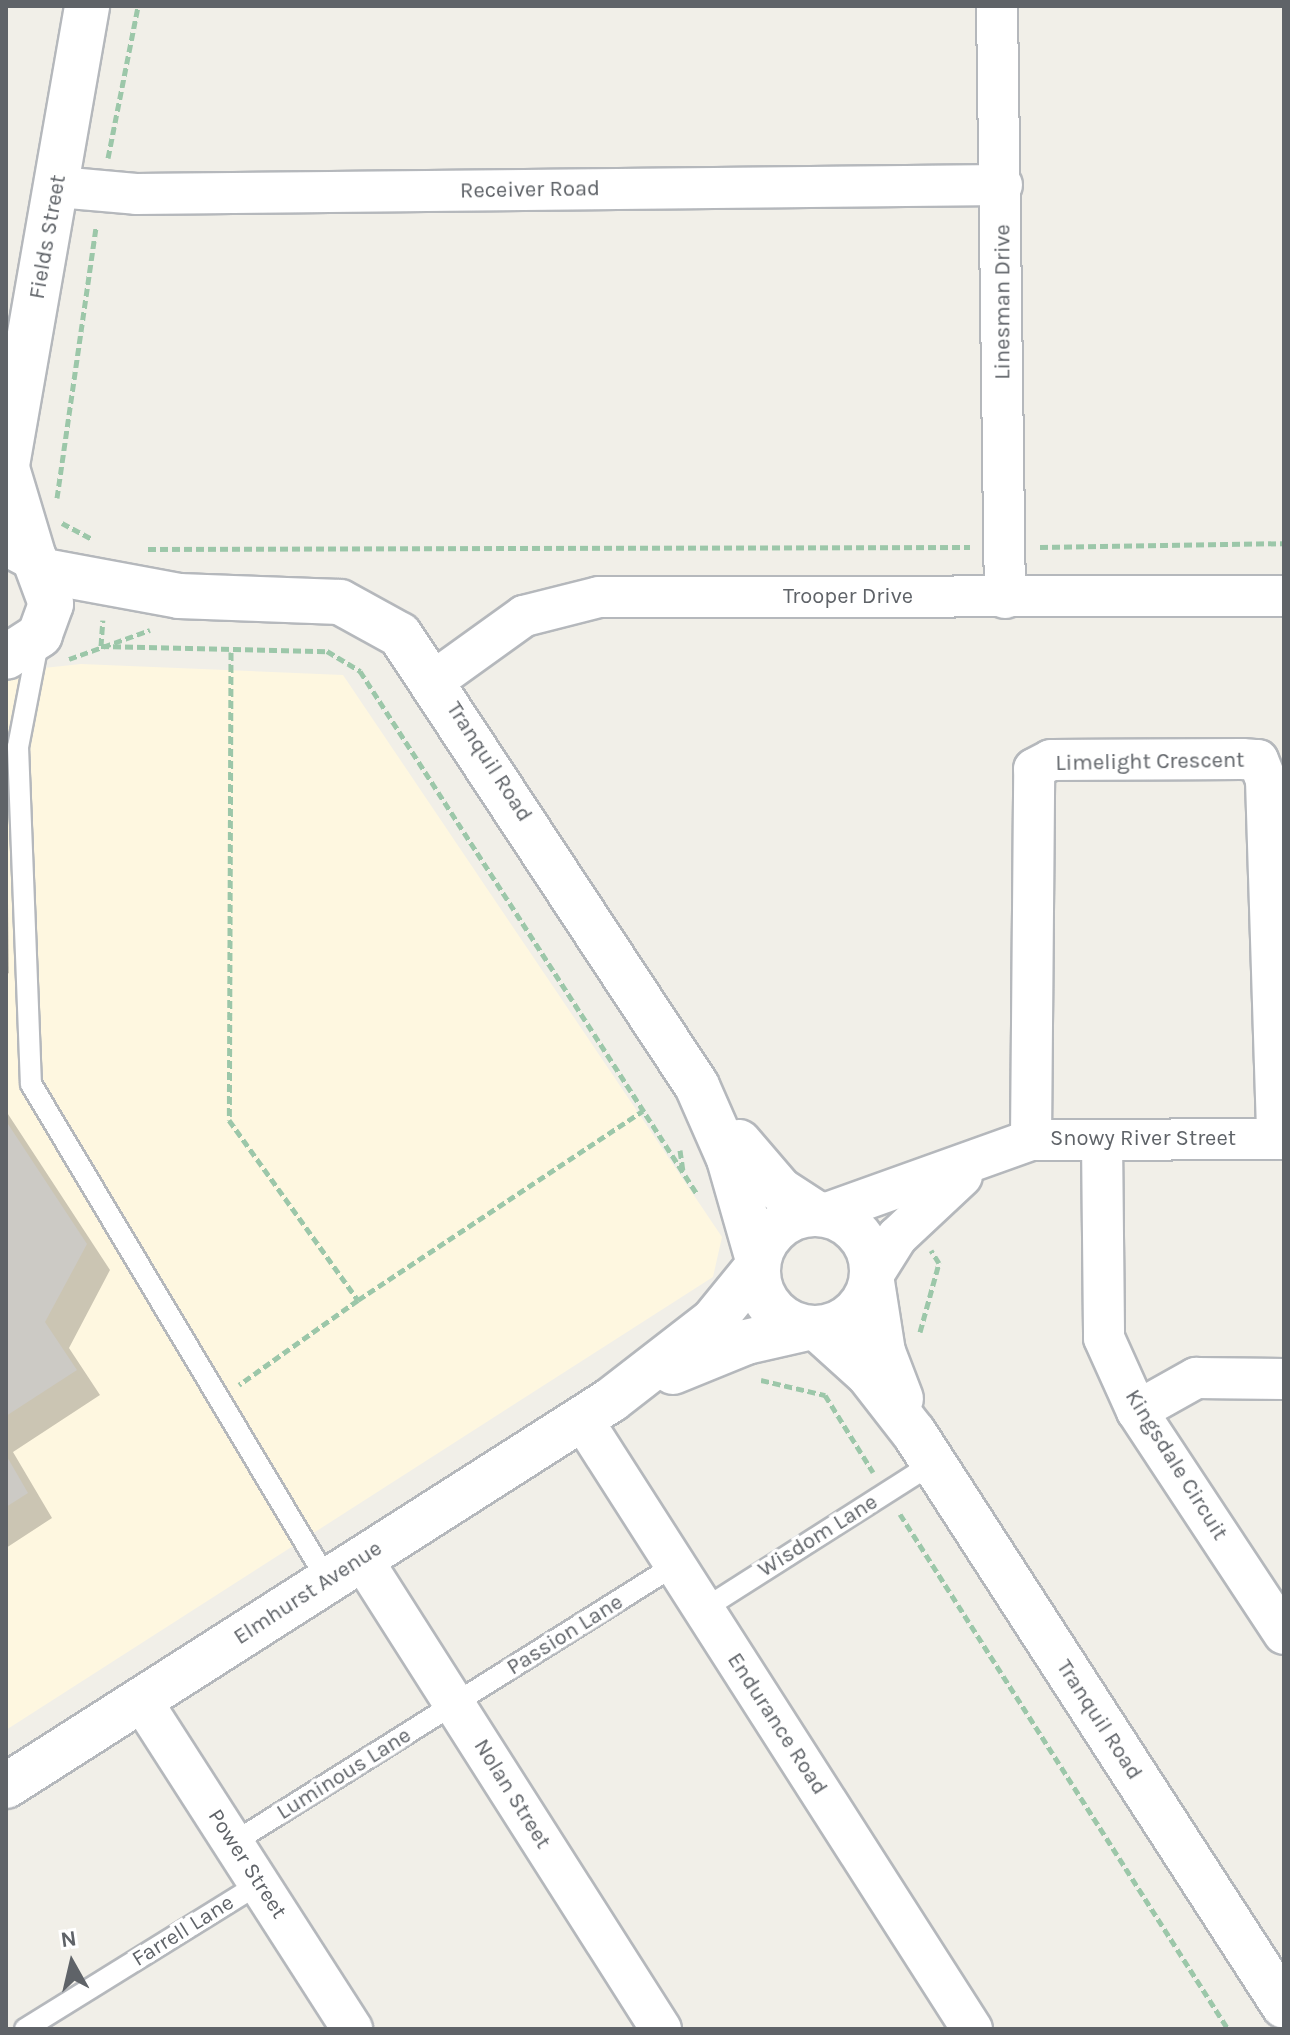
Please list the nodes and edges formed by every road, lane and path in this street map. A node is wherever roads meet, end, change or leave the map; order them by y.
1 (87, 6) edge
2 (138, 6) edge
3 (997, 6) edge
4 (1002, 185) junction
5 (58, 187) junction
6 (101, 192) junction
7 (7, 470) edge
8 (57, 503) dead end
9 (54, 519) dead end
10 (97, 541) dead end
11 (1284, 543) edge
12 (1005, 547) junction
13 (143, 549) dead end
14 (28, 557) edge
15 (179, 596) junction
16 (1284, 596) edge
17 (1005, 598) junction
18 (30, 639) edge
19 (101, 646) dead end
20 (231, 652) junction
21 (435, 680) junction
22 (6, 721) edge
23 (18, 747) junction
24 (1277, 901) edge
25 (697, 1086) junction
26 (643, 1111) junction
27 (1280, 1139) edge
28 (1031, 1140) junction
29 (1102, 1140) junction
30 (739, 1142) joint
31 (977, 1162) junction
32 (700, 1198) dead end
33 (821, 1214) junction
34 (758, 1264) junction
35 (872, 1279) junction
36 (358, 1300) junction
37 (812, 1328) junction
38 (751, 1378) dead end
39 (1284, 1379) edge
40 (825, 1395) junction
41 (218, 1400) junction
42 (838, 1401) dead end
43 (596, 1410) junction
44 (1137, 1411) junction
45 (924, 1448) junction
46 (886, 1493) junction
47 (675, 1565) junction
48 (345, 1570) junction
49 (704, 1609) junction
50 (1284, 1634) edge
51 (141, 1700) junction
52 (455, 1705) junction
53 (6, 1786) edge
54 (233, 1843) junction
55 (259, 1884) junction
56 (1284, 2006) edge
57 (25, 2029) edge
58 (352, 2029) edge
59 (661, 2029) edge
60 (972, 2029) edge
61 (1228, 2029) edge

1 - 5 street, Fields Street
2 - 6 path
3 - 4 street, Linesman Drive
4 - 6 street, Receiver Road
4 - 12 street, Linesman Drive
5 - 6 street, Receiver Road
5 - 7 street, Fields Street
6 - 8 path
7 - 14 street, Fields Street
9 - 10 path
11 - 12 path
12 - 13 path
12 - 17 street, Linesman Drive
14 - 15 street, Tranquil Road
14 - 18 street, Fields Street
15 - 18 street, Tranquil Road
15 - 21 street, Tranquil Road
16 - 17 street, Trooper Drive
17 - 21 street, Trooper Drive
18 - 23 lane
19 - 20 path
20 - 26 path
20 - 36 path
21 - 25 street, Tranquil Road
22 - 23 lane
23 - 41 lane
24 - 27 street, Limelight Crescent
24 - 28 street, Limelight Crescent
25 - 30 street, Tranquil Road
25 - 34 street, Tranquil Road
26 - 32 path
26 - 36 path
27 - 29 street, Snowy River Street
28 - 29 street, Snowy River Street
28 - 31 street, Snowy River Street
29 - 44 street, Kingsdale Circuit
30 - 33 street, Tranquil Road
31 - 33 street, Snowy River Street
31 - 35 street
33 - 34 street
33 - 35 street
34 - 37 street
34 - 43 street, Elmhurst Avenue
35 - 37 street
35 - 45 street
36 - 41 path
37 - 43 street, Elmhurst Avenue
37 - 45 street
38 - 40 path
39 - 44 street
40 - 42 path
40 - 46 path
41 - 48 lane
43 - 47 street, Endurance Road
43 - 48 street, Elmhurst Avenue
44 - 50 street, Kingsdale Circuit
45 - 46 lane, Wisdom Lane
45 - 56 street, Tranquil Road
46 - 49 lane, Wisdom Lane
46 - 61 path
47 - 49 street, Endurance Road
47 - 52 lane, Passion Lane
48 - 51 street, Elmhurst Avenue
48 - 52 street, Nolan Street
49 - 60 street, Endurance Road
51 - 53 street, Elmhurst Avenue
51 - 54 street, Power Street
52 - 54 lane, Luminous Lane
52 - 59 street, Nolan Street
54 - 55 street, Power Street
55 - 57 lane, Farrell Lane
55 - 58 street, Power Street

